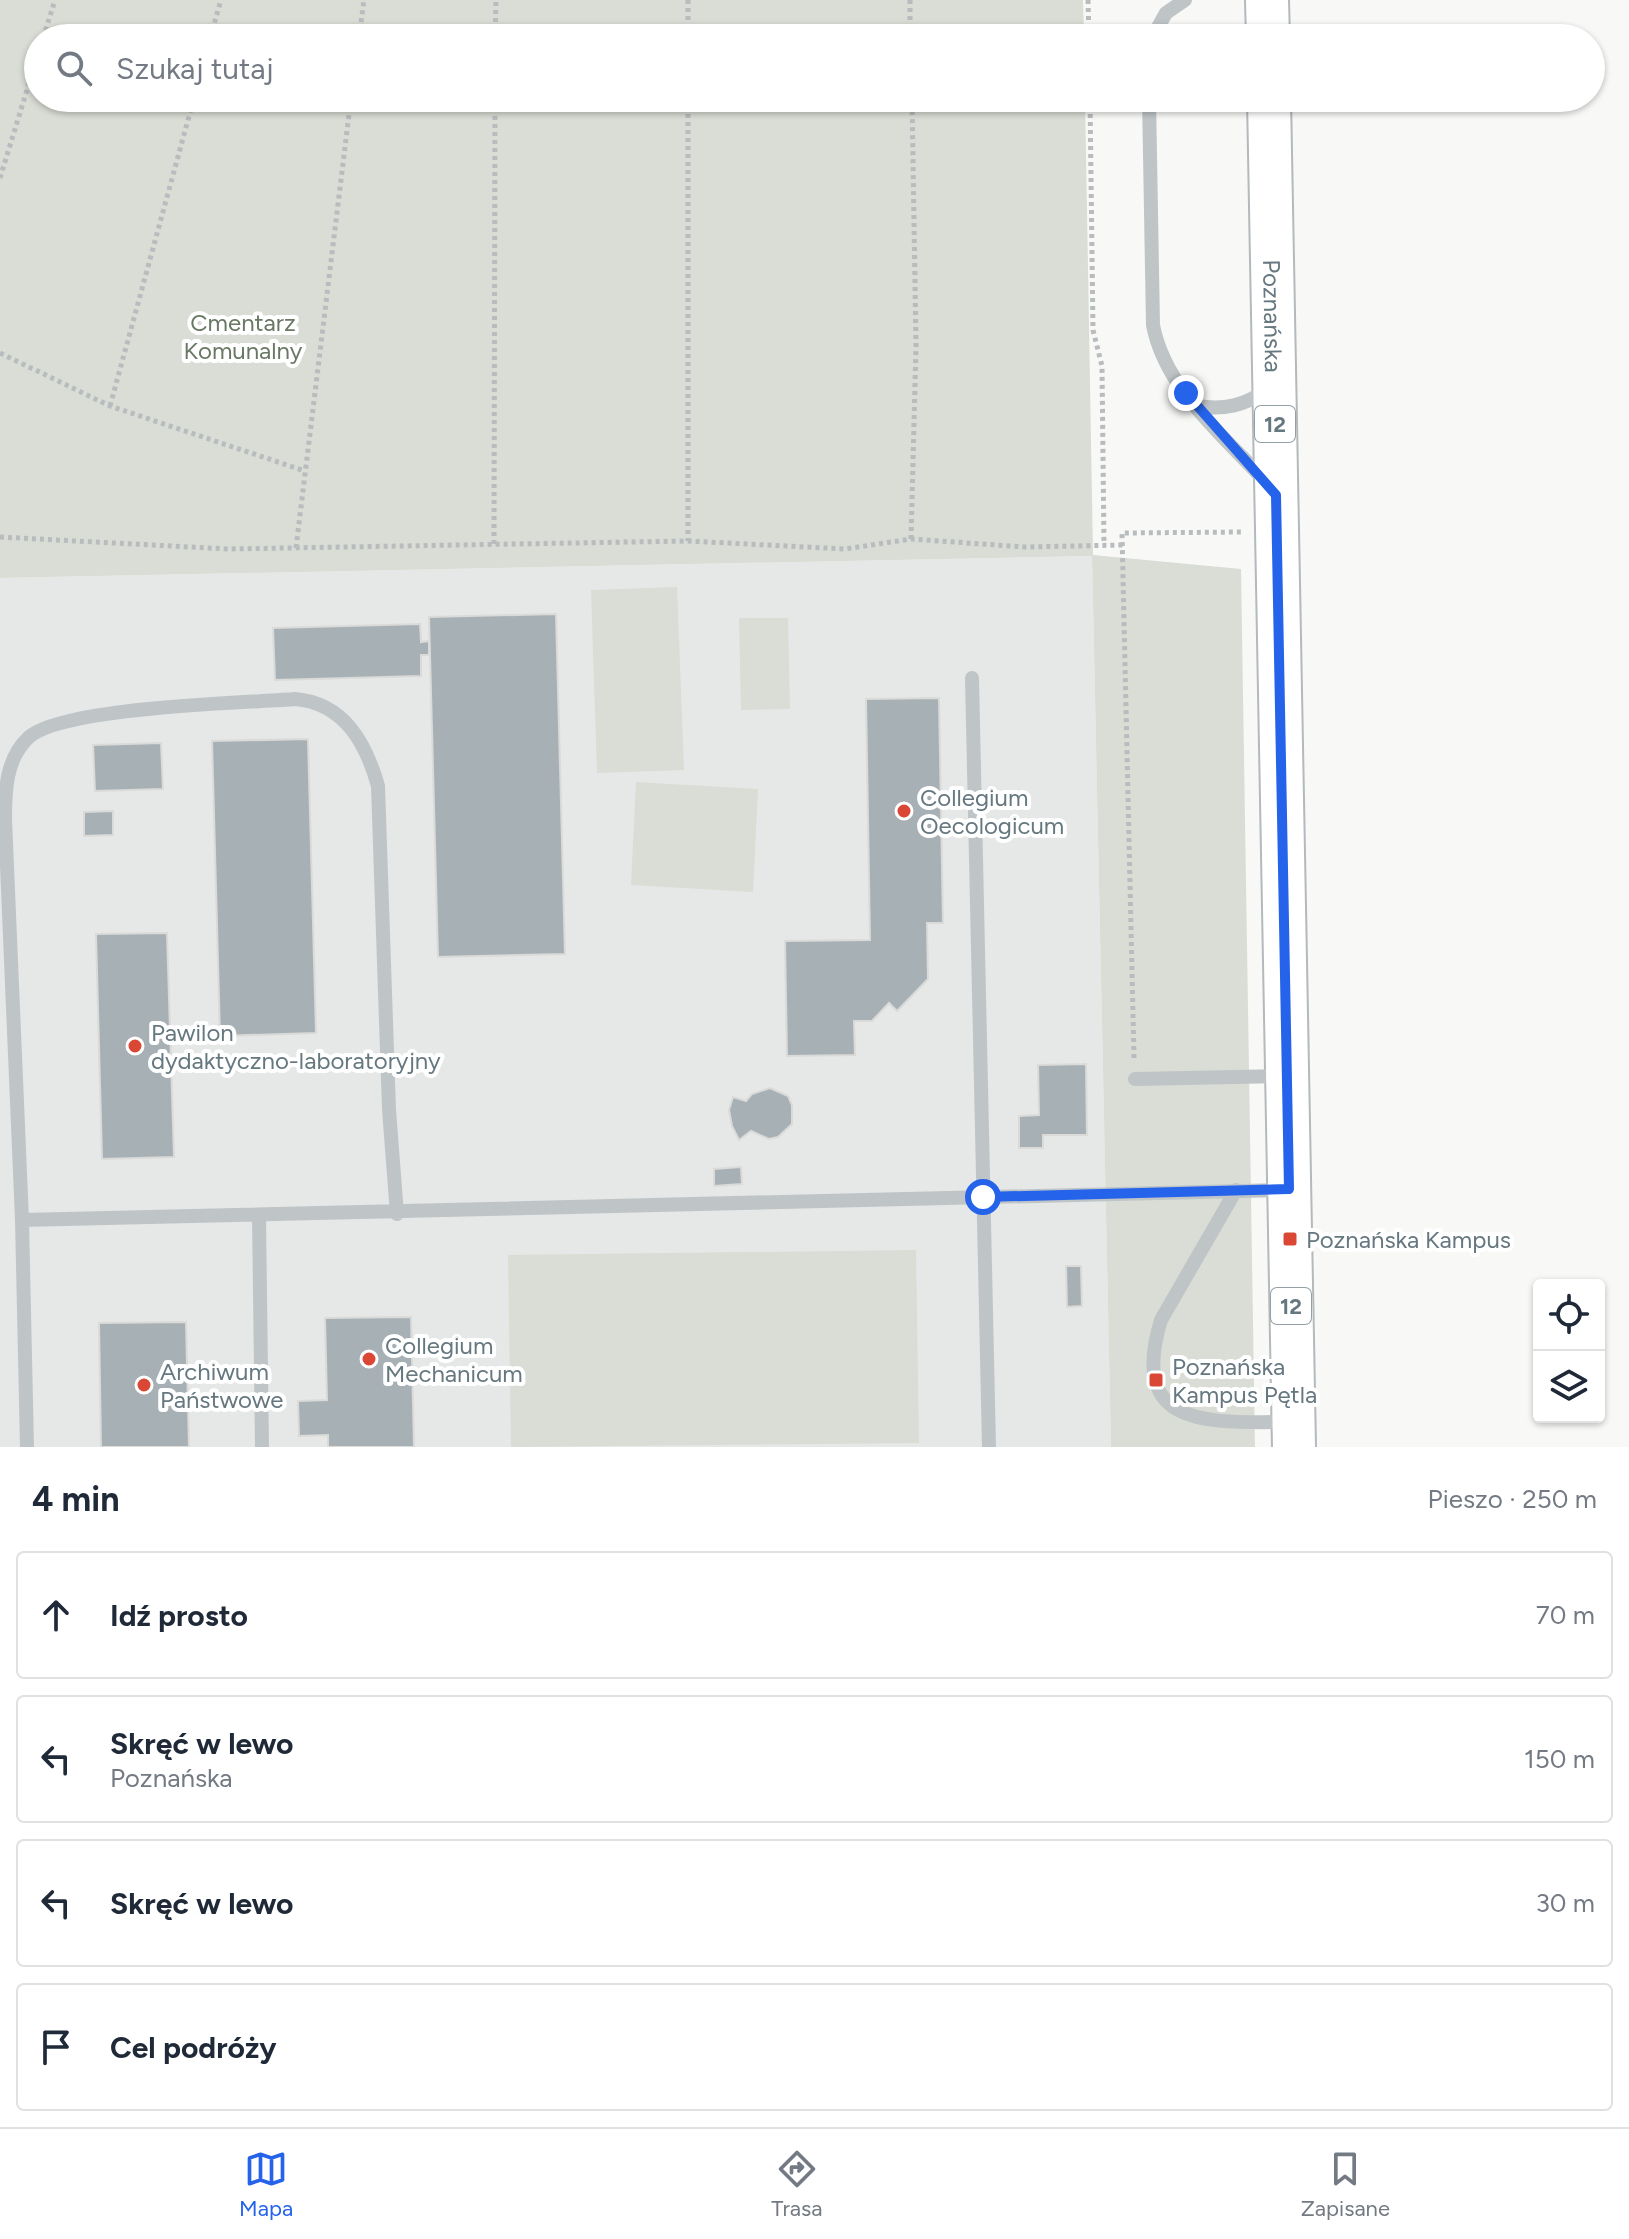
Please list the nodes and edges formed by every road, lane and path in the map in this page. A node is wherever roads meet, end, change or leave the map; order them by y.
1 (55, 0) edge
2 (221, 0) edge
3 (364, 0) edge
4 (496, 0) edge
5 (688, 0) edge
6 (910, 0) edge
7 (1088, 0) edge
8 (1185, 0) edge
9 (47, 24) edge
10 (214, 24) edge
11 (361, 24) edge
12 (495, 24) edge
13 (688, 24) edge
14 (910, 24) edge
15 (1089, 24) edge
16 (1160, 24) edge
17 (24, 100) edge
18 (190, 112) edge
19 (349, 112) edge
20 (495, 112) edge
21 (688, 112) edge
22 (912, 112) edge
23 (1090, 112) edge
24 (1149, 112) edge
25 (1269, 112) edge
26 (0, 178) edge
27 (0, 353) edge
28 (1274, 384) junction
29 (110, 406) junction
30 (1197, 406) junction
31 (305, 471) junction
32 (1277, 513) junction
33 (0, 537) edge
34 (911, 539) junction
35 (688, 541) junction
36 (494, 544) junction
37 (1104, 545) junction
38 (1123, 545) junction
39 (296, 548) junction
40 (972, 678) dead end
41 (1287, 1076) junction
42 (1135, 1079) joint
43 (1289, 1189) junction
44 (1236, 1190) junction
45 (983, 1197) junction
46 (397, 1214) junction
47 (259, 1217) junction
48 (22, 1220) junction
49 (1294, 1434) edge
50 (27, 1447) edge
51 (262, 1447) edge
52 (989, 1447) edge

1 - 9 path
2 - 10 path
3 - 11 path
4 - 12 path
5 - 13 path
6 - 14 path
7 - 15 path
8 - 16 lane
17 - 26 path
18 - 29 path
19 - 31 path
20 - 36 path
21 - 35 path
22 - 34 path
23 - 37 path
24 - 30 lane
25 - 28 main road, Poznańska / 12
27 - 29 path
28 - 30 lane
28 - 32 main road, Poznańska / 12
29 - 31 path
30 - 32 lane
31 - 39 path
32 - 38 path
32 - 41 main road, Poznańska / 12
33 - 39 path
34 - 35 path
34 - 37 path
35 - 36 path
36 - 39 path
37 - 38 path
38 - 42 path
40 - 45 lane
41 - 42 lane
41 - 43 main road, Poznańska / 12
43 - 44 lane
43 - 49 main road, Poznańska / 12
44 - 45 lane
44 - 49 lane
45 - 46 lane
45 - 52 lane
46 - 47 lane
46 - 48 lane
47 - 48 lane
47 - 51 lane
48 - 50 lane

